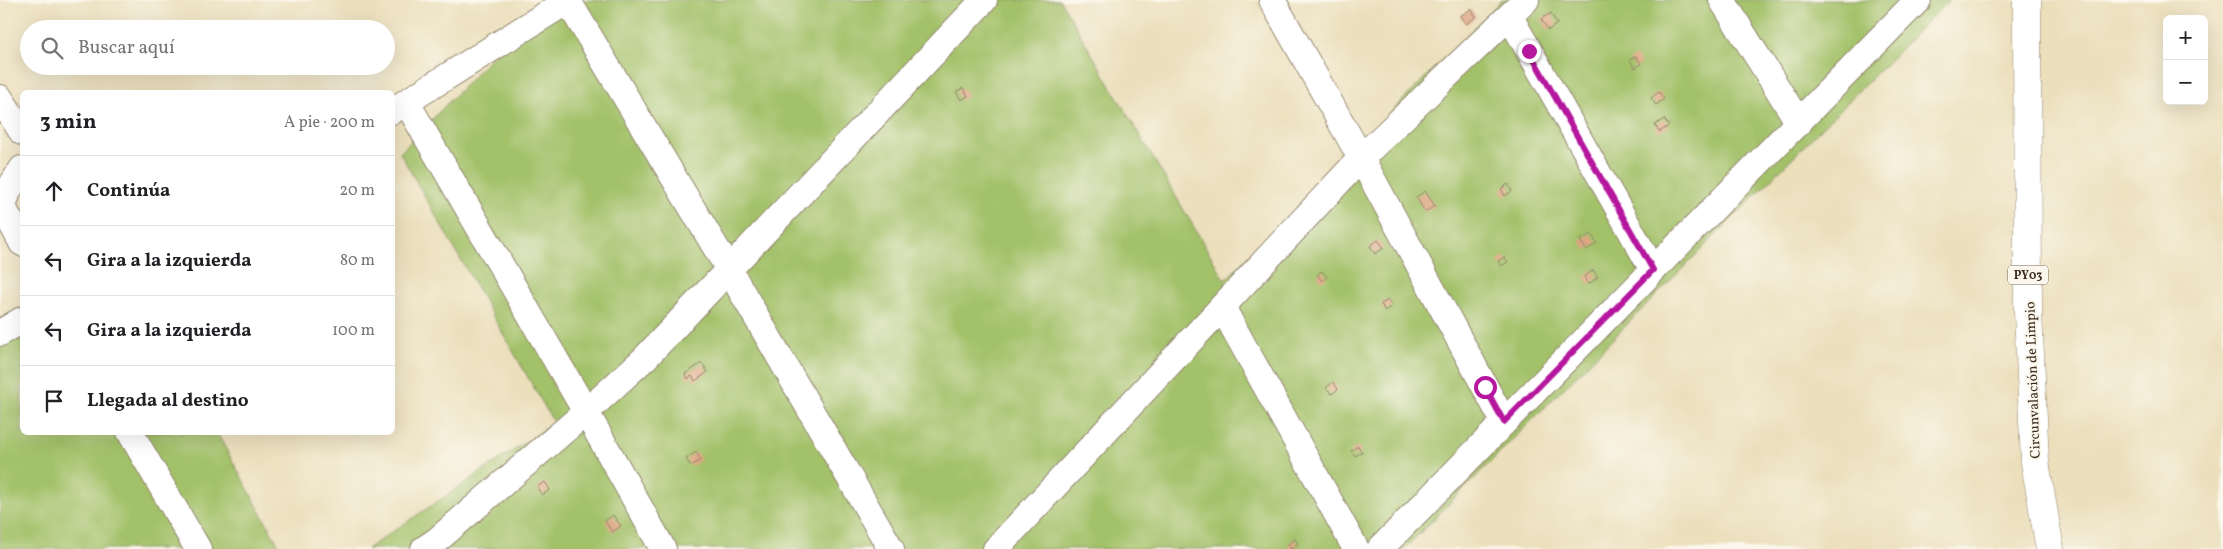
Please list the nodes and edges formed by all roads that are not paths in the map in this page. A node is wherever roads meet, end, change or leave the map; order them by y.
1 (984, 0) edge
2 (1272, 0) edge
3 (1722, 0) edge
4 (1918, 0) edge
5 (2027, 0) edge
6 (569, 1) edge
7 (1518, 9) edge
8 (0, 98) edge
9 (400, 107) edge
10 (1799, 123) junction
11 (20, 129) edge
12 (1361, 158) junction
13 (20, 172) edge
14 (20, 239) edge
15 (728, 268) junction
16 (1653, 270) junction
17 (1222, 307) junction
18 (20, 321) edge
19 (0, 333) edge
20 (586, 412) junction
21 (1504, 422) junction
22 (132, 435) edge
23 (198, 549) edge
24 (424, 549) edge
25 (663, 549) edge
26 (891, 549) edge
27 (996, 549) edge
28 (1356, 549) edge
29 (1380, 549) edge
30 (2050, 549) edge

1 - 15 street
2 - 12 street
3 - 10 street
4 - 10 street
5 - 30 highway, Circunvalación de Limpio / PY03
6 - 9 street
6 - 15 street
7 - 12 street
7 - 16 street
8 - 11 street
9 - 20 street
10 - 16 street
12 - 17 street
12 - 21 street
13 - 14 street
15 - 20 street
15 - 26 street
16 - 21 street
17 - 27 street
17 - 28 street
18 - 19 street
20 - 24 street
20 - 25 street
21 - 29 street
22 - 23 street

